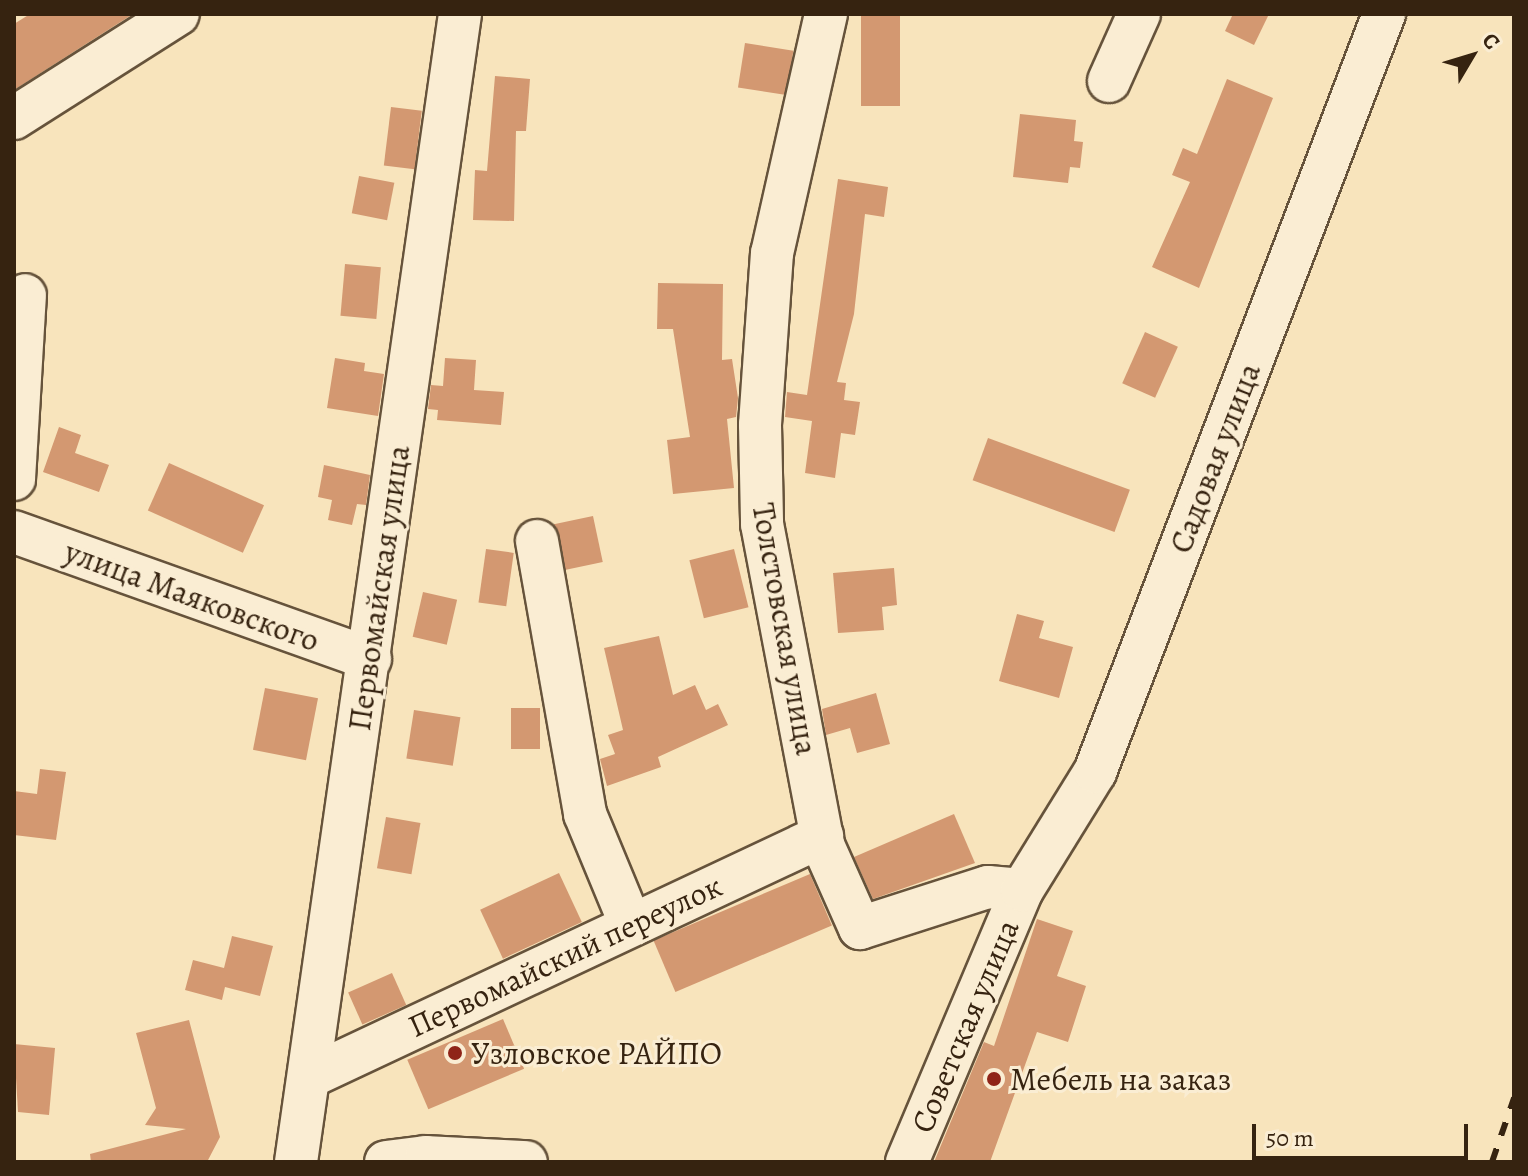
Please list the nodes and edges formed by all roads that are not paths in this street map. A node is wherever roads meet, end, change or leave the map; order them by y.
1 (178, 14) edge
2 (460, 14) edge
3 (826, 14) edge
4 (1139, 14) edge
5 (1384, 14) edge
6 (1109, 81) dead end
7 (14, 118) edge
8 (25, 295) dead end
9 (14, 479) edge
10 (14, 532) edge
11 (537, 541) dead end
12 (370, 659) junction
13 (822, 836) junction
14 (1022, 890) junction
15 (631, 925) junction
16 (309, 1077) junction
17 (296, 1162) edge
18 (386, 1162) edge
19 (526, 1162) edge
20 (907, 1162) edge

1 - 7 street
2 - 12 street, Первомайская улица
3 - 13 street, Толстовская улица
4 - 6 street
5 - 14 street, Садовая улица
8 - 9 street
10 - 12 street, улица Маяковского
11 - 15 street
12 - 16 street, Первомайская улица
13 - 14 street, Толстовская улица
13 - 15 street, Первомайский переулок
14 - 20 street, Советская улица
15 - 16 street, Первомайский переулок
16 - 17 street, Первомайская улица
18 - 19 street

